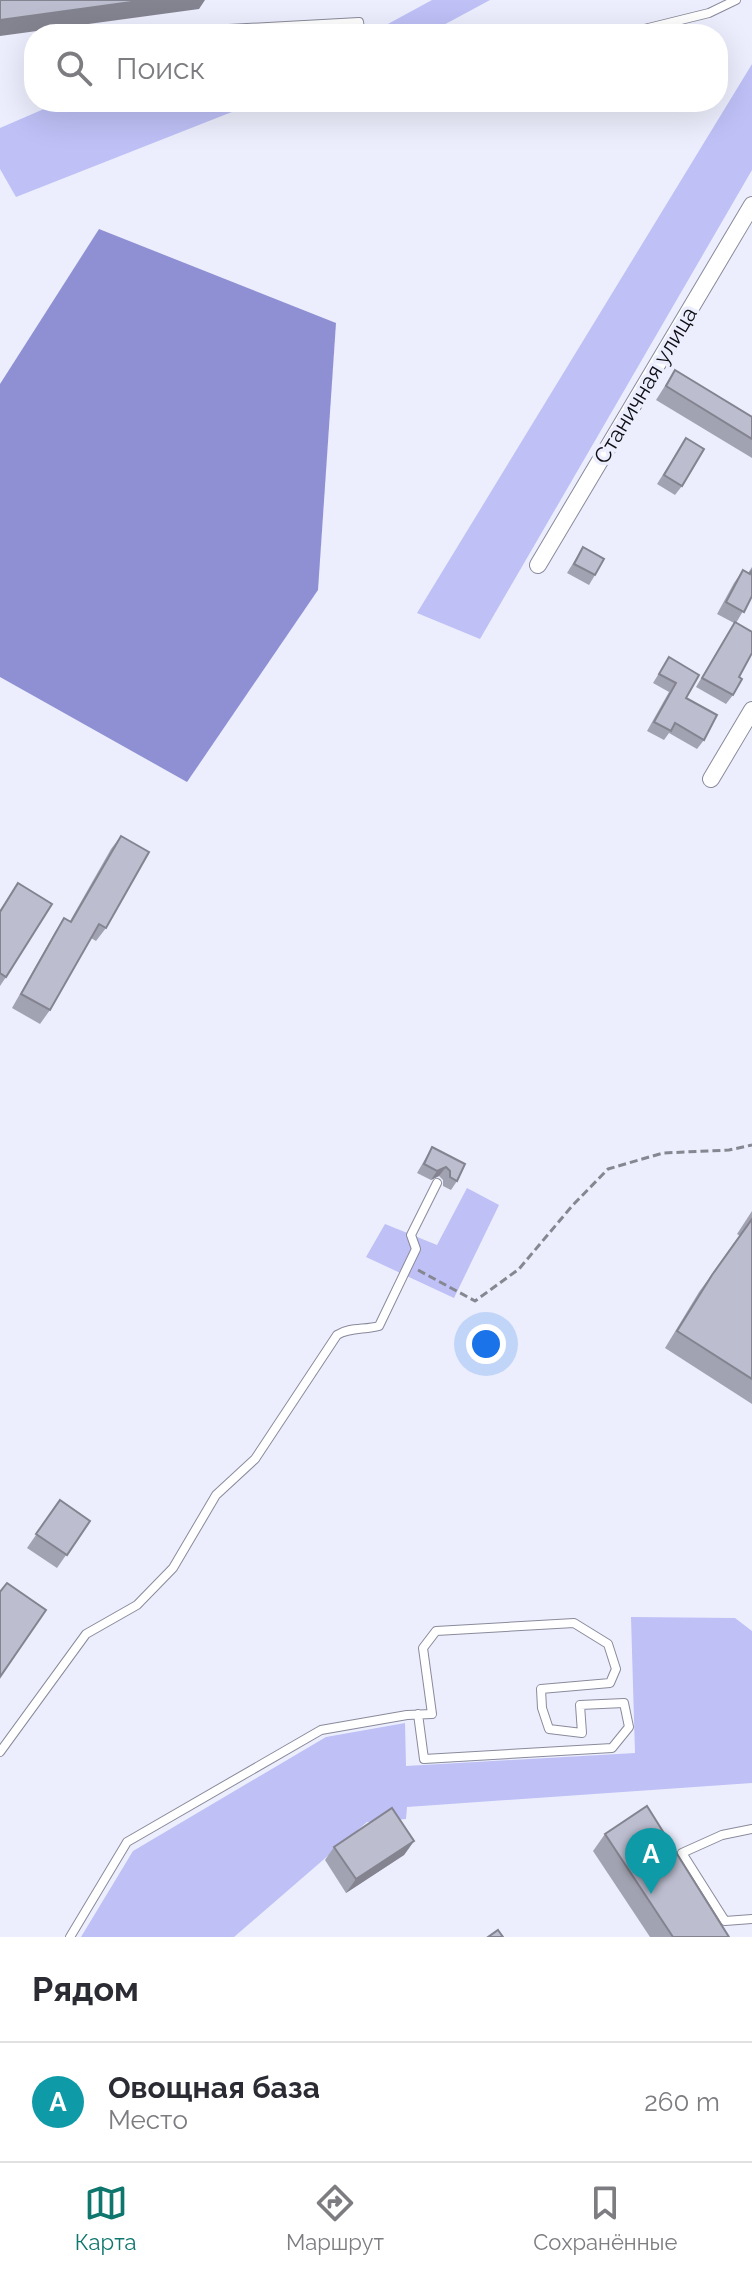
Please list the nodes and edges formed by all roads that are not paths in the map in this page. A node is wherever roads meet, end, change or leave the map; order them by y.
1 (736, 0) edge
2 (322, 24) edge
3 (359, 24) edge
4 (664, 24) edge
5 (752, 205) edge
6 (538, 565) dead end
7 (752, 710) edge
8 (711, 779) dead end
9 (437, 1183) dead end
10 (418, 1714) junction
11 (0, 1752) edge
12 (752, 1829) edge
13 (752, 1919) edge
14 (70, 1937) edge

1 - 4 lane
2 - 3 lane
5 - 6 street, Станичная улица
7 - 8 street
9 - 11 lane
10 - 10 lane
10 - 14 lane
12 - 13 lane

